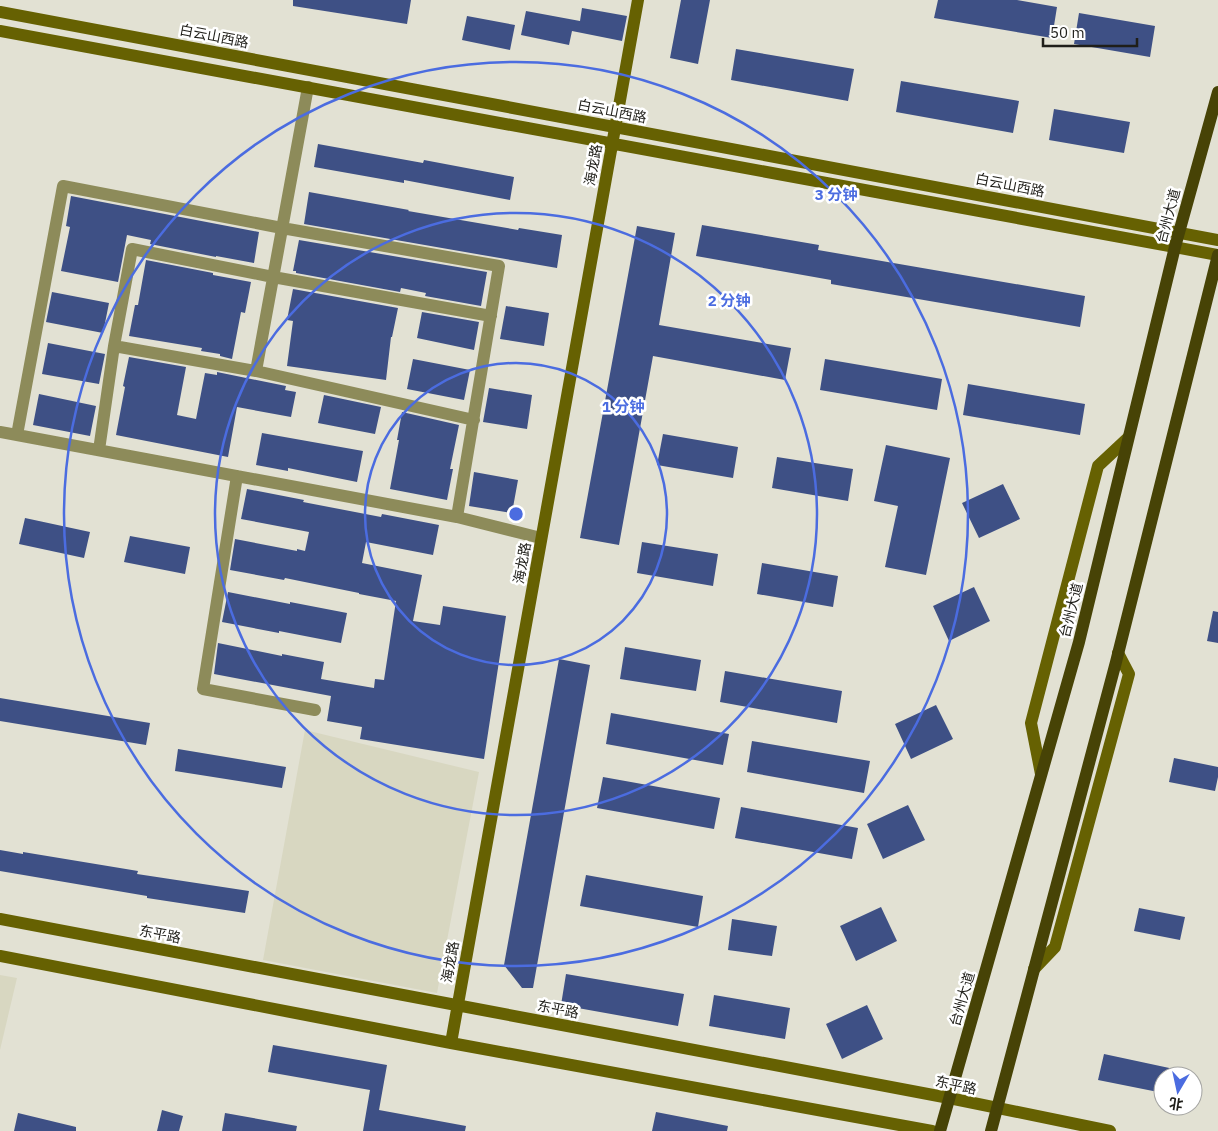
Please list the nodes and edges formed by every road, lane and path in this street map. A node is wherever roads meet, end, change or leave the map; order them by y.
1 (638, 0) edge
2 (0, 12) edge
3 (0, 31) edge
4 (308, 87) junction
5 (1218, 92) edge
6 (616, 126) junction
7 (612, 144) junction
8 (282, 228) junction
9 (1179, 232) junction
10 (1218, 240) edge
11 (1174, 247) junction
12 (1218, 255) edge
13 (273, 277) junction
14 (491, 316) junction
15 (114, 346) junction
16 (256, 371) junction
17 (474, 420) junction
18 (0, 432) edge
19 (17, 435) junction
20 (1128, 438) junction
21 (99, 450) junction
22 (237, 476) junction
23 (457, 517) junction
24 (542, 538) junction
25 (315, 710) dead end
26 (1041, 774) junction
27 (0, 919) edge
28 (0, 956) edge
29 (458, 1006) junction
30 (451, 1043) junction
31 (949, 1098) junction
32 (997, 1109) junction
33 (932, 1131) edge
34 (940, 1131) edge
35 (991, 1131) edge
36 (1110, 1131) edge

1 - 6 main road, 海龙路
2 - 6 main road, 白云山西路
3 - 4 main road
4 - 7 main road
4 - 8 street
5 - 9 main road, 台州大道
6 - 7 main road, 海龙路
6 - 9 main road, 白云山西路
7 - 11 main road
7 - 24 main road, 海龙路
8 - 13 street
8 - 14 street
8 - 19 street
9 - 10 main road, 白云山西路
9 - 11 main road, 台州大道
11 - 12 main road
11 - 20 main road, 台州大道
12 - 32 main road
13 - 14 street
13 - 15 street
13 - 16 street
14 - 17 street
15 - 16 street
15 - 21 street
16 - 17 street
17 - 23 street
18 - 19 street
19 - 21 street
20 - 26 main road, 台州大道
20 - 26 main road
21 - 22 street
22 - 23 street
22 - 25 street
23 - 24 street
24 - 29 main road, 海龙路
26 - 31 main road, 台州大道
27 - 29 main road, 东平路
28 - 30 main road
29 - 30 main road, 海龙路
29 - 31 main road, 东平路
30 - 33 main road
31 - 32 main road, 东平路
31 - 34 main road, 台州大道
32 - 35 main road
32 - 36 main road, 东平路

